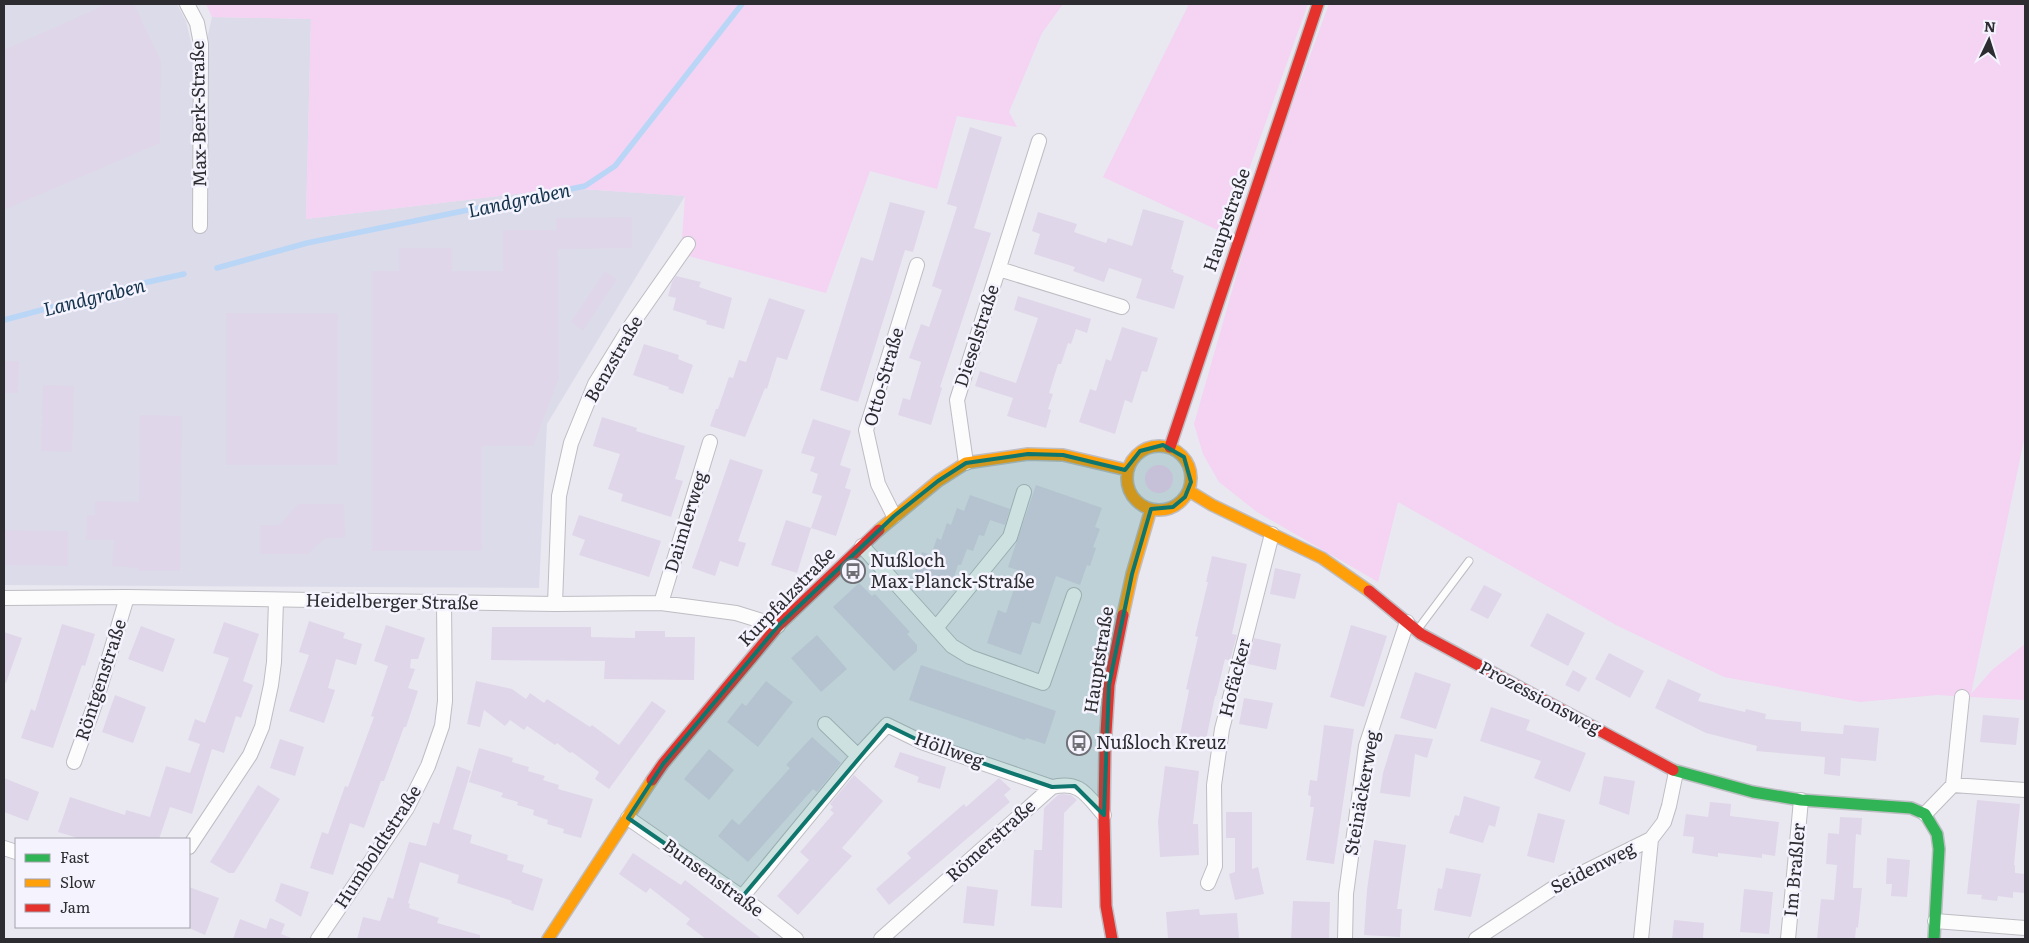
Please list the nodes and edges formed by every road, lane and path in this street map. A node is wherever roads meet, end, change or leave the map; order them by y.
1 (187, 4) edge
2 (1318, 4) edge
3 (1039, 141) dead end
4 (200, 226) dead end
5 (688, 244) dead end
6 (917, 265) dead end
7 (999, 269) junction
8 (1122, 307) dead end
9 (710, 442) dead end
10 (1170, 447) junction
11 (966, 463) junction
12 (1127, 470) junction
13 (1189, 491) junction
14 (1024, 492) dead end
15 (1151, 509) junction
16 (894, 516) junction
17 (1272, 534) junction
18 (862, 546) junction
19 (1469, 561) dead end
20 (1074, 595) dead end
21 (127, 597) junction
22 (4, 598) edge
23 (276, 601) junction
24 (444, 603) junction
25 (662, 603) junction
26 (555, 604) junction
27 (778, 626) junction
28 (1412, 626) junction
29 (936, 628) junction
30 (1962, 697) dead end
31 (824, 724) dead end
32 (858, 756) junction
33 (74, 762) dead end
34 (1676, 772) junction
35 (1953, 785) junction
36 (1052, 786) junction
37 (2025, 790) edge
38 (1801, 800) junction
39 (1925, 814) junction
40 (1104, 816) junction
41 (628, 818) junction
42 (1651, 839) junction
43 (190, 845) edge
44 (1208, 883) dead end
45 (742, 897) junction
46 (1936, 921) junction
47 (2025, 928) edge
48 (318, 939) edge
49 (548, 939) edge
50 (796, 939) edge
51 (881, 939) edge
52 (1112, 939) edge
53 (1345, 939) edge
54 (1476, 939) edge
55 (1642, 939) edge
56 (1788, 939) edge
57 (1934, 939) edge

1 - 4 street, Max-Berk-Straße
2 - 10 street, Hauptstraße
3 - 7 street, Dieselstraße
5 - 26 street, Benzstraße
6 - 16 street, Otto-Straße
7 - 8 street, Dieselstraße
7 - 11 street, Dieselstraße
9 - 25 street, Daimlerweg
10 - 12 street
10 - 13 street
11 - 12 street, Kurpfalzstraße
11 - 16 street, Kurpfalzstraße
12 - 15 street
13 - 15 street
13 - 17 street, Prozessionsweg
14 - 29 street
15 - 40 street, Hauptstraße
16 - 18 street, Kurpfalzstraße
17 - 28 street, Prozessionsweg
17 - 44 street, Hofäcker
18 - 27 street, Kurpfalzstraße
18 - 29 street
19 - 28 lane
20 - 29 street
21 - 22 street, Heidelberger Straße
21 - 23 street, Heidelberger Straße
21 - 33 street, Röntgenstraße
23 - 24 street, Heidelberger Straße
23 - 43 street
24 - 26 street, Heidelberger Straße
24 - 48 street, Humboldtstraße
25 - 26 street, Heidelberger Straße
25 - 27 street, Heidelberger Straße
27 - 41 street, Kurpfalzstraße
28 - 34 street, Prozessionsweg
28 - 53 street, Steinäckerweg
30 - 35 street
31 - 32 street
32 - 36 street, Höllweg
32 - 45 street, Höllweg
34 - 38 street, Prozessionsweg
34 - 42 street, Seidenweg
35 - 37 street
35 - 39 street
36 - 40 street, Römerstraße
36 - 51 street, Römerstraße
38 - 39 street, Prozessionsweg
38 - 56 street, Im Braßler
39 - 46 street
40 - 52 street, Hauptstraße
41 - 45 street, Bunsenstraße
41 - 49 street, Kurpfalzstraße
42 - 54 street, Seidenweg
42 - 55 street
45 - 50 street, Bunsenstraße
46 - 47 street
46 - 57 street

